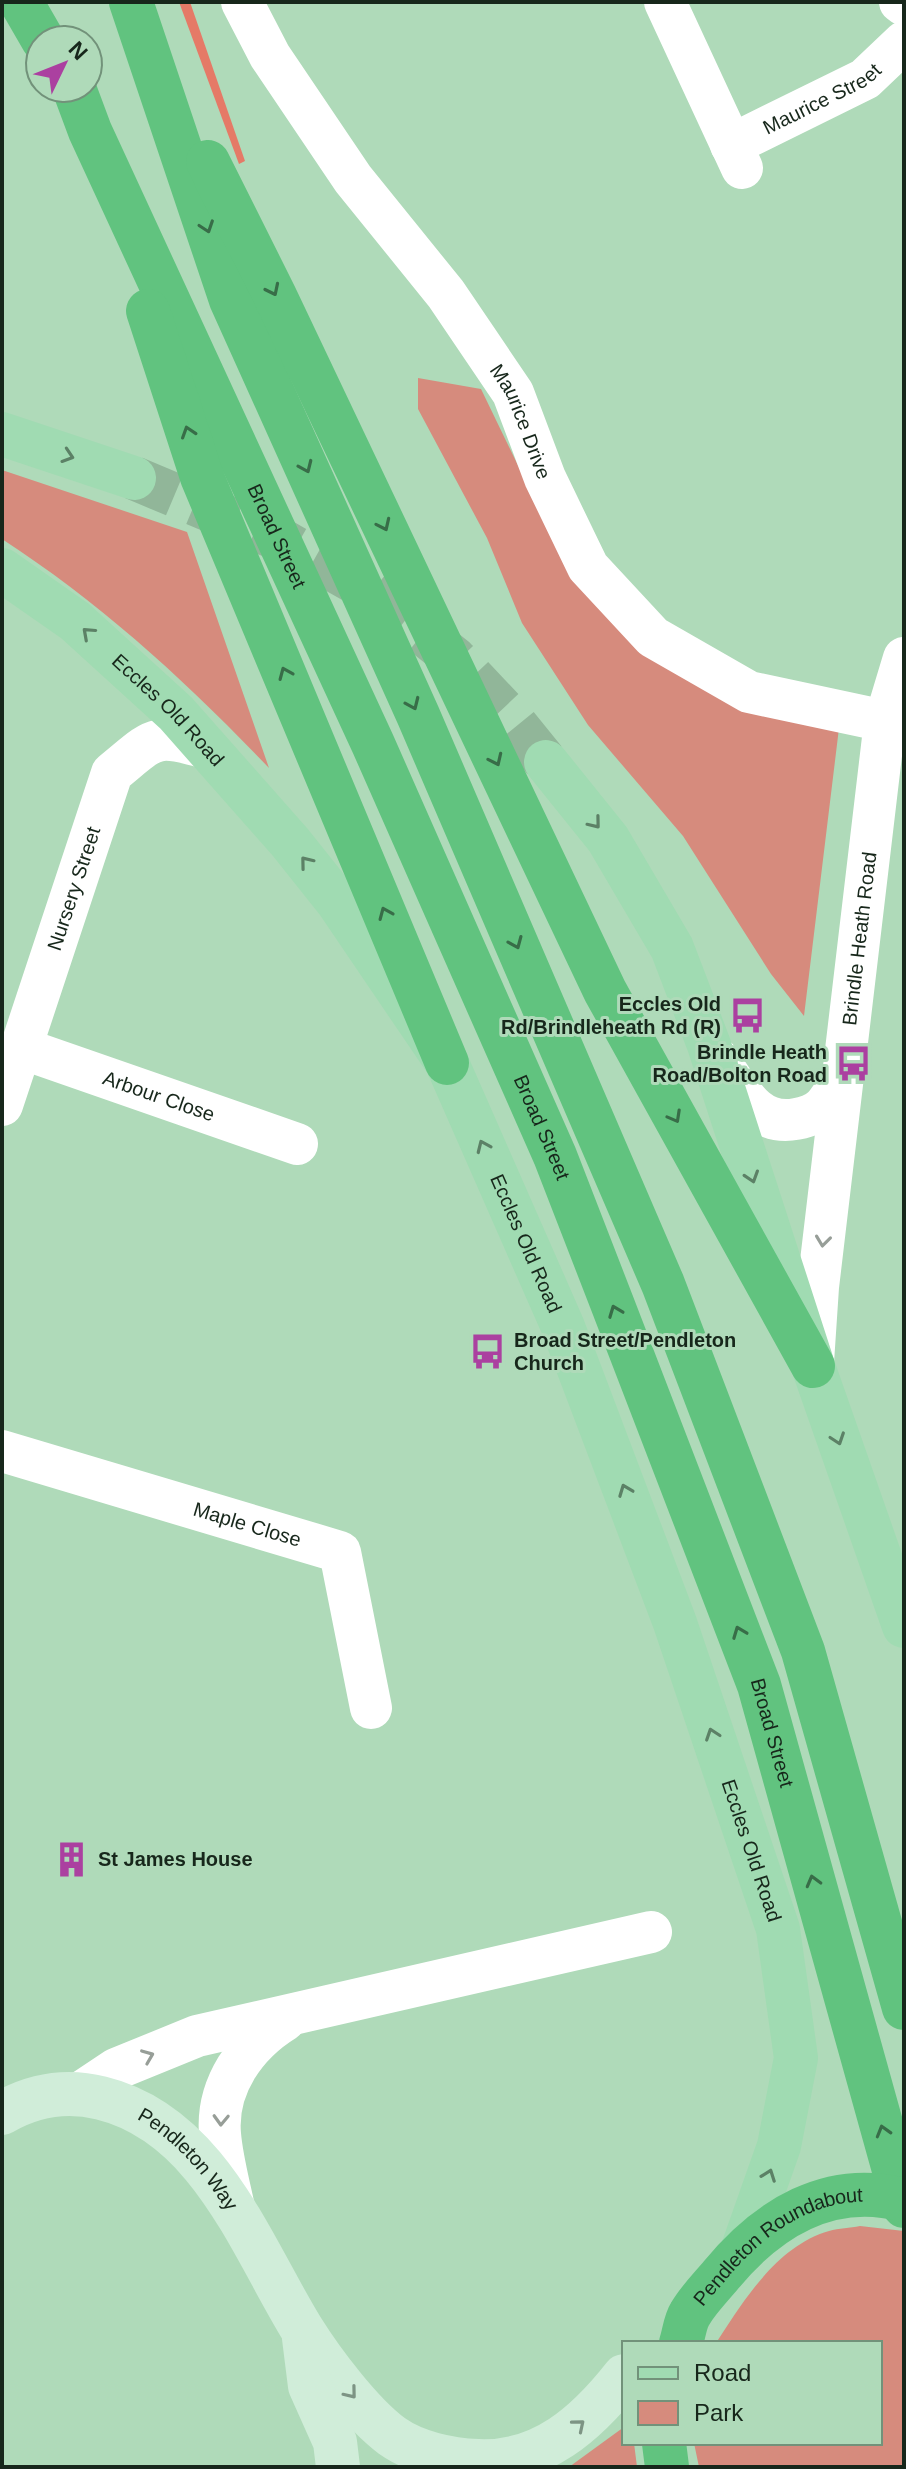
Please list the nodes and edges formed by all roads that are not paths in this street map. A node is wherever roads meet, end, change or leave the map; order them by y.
1 (21, 2) edge
2 (50, 2) edge
3 (242, 2) edge
4 (665, 2) edge
5 (134, 11) edge
6 (34, 24) edge
7 (56, 24) edge
8 (904, 42) edge
9 (79, 104) edge
10 (79, 104) edge
11 (2, 434) edge
12 (134, 478) tunnel mouth
13 (2, 570) edge
14 (904, 658) edge
15 (885, 721) junction
16 (206, 748) junction
17 (546, 762) tunnel mouth
18 (709, 1045) junction
19 (21, 1048) junction
20 (447, 1063) junction
21 (841, 1080) junction
22 (2, 1105) edge
23 (297, 1144) dead end
24 (813, 1366) junction
25 (2, 1451) edge
26 (904, 1626) edge
27 (371, 1708) dead end
28 (651, 1932) dead end
29 (904, 2008) edge
30 (293, 2015) junction
31 (80, 2093) junction
32 (10, 2104) edge
33 (893, 2201) edge
34 (234, 2208) junction
35 (743, 2248) junction
36 (685, 2329) edge
37 (303, 2331) junction
38 (661, 2341) edge
39 (622, 2378) edge
40 (664, 2445) edge
41 (338, 2467) edge
42 (667, 2467) edge

1 - 6 highway
2 - 7 highway
3 - 15 street, Maurice Drive
4 - 8 street, Maurice Street
5 -> 24 highway
5 -> 29 highway
20 -> 9 highway
33 -> 10 highway, Broad Street
11 -> 12 main road
16 -> 13 main road, Eccles Old Road
14 - 15 street, Brindle Heath Road
15 - 21 street, Brindle Heath Road
16 - 19 street, Nursery Street
20 -> 16 main road, Eccles Old Road
17 -> 18 main road
18 - 21 street
18 -> 24 main road
19 - 22 street, Nursery Street
19 - 23 street, Arbour Close
35 -> 20 main road, Eccles Old Road
21 -> 24 street, Brindle Heath Road
24 -> 26 main road
25 - 27 street, Maple Close
28 - 30 street
31 -> 30 street
30 -> 34 street
31 - 32 street, Pendleton Way
31 - 34 street, Pendleton Way
33 - 35 highway, Pendleton Roundabout
34 - 37 street, Pendleton Way
35 - 36 highway, Pendleton Roundabout
36 - 38 street
37 -> 39 street
37 - 41 street
40 - 42 highway

